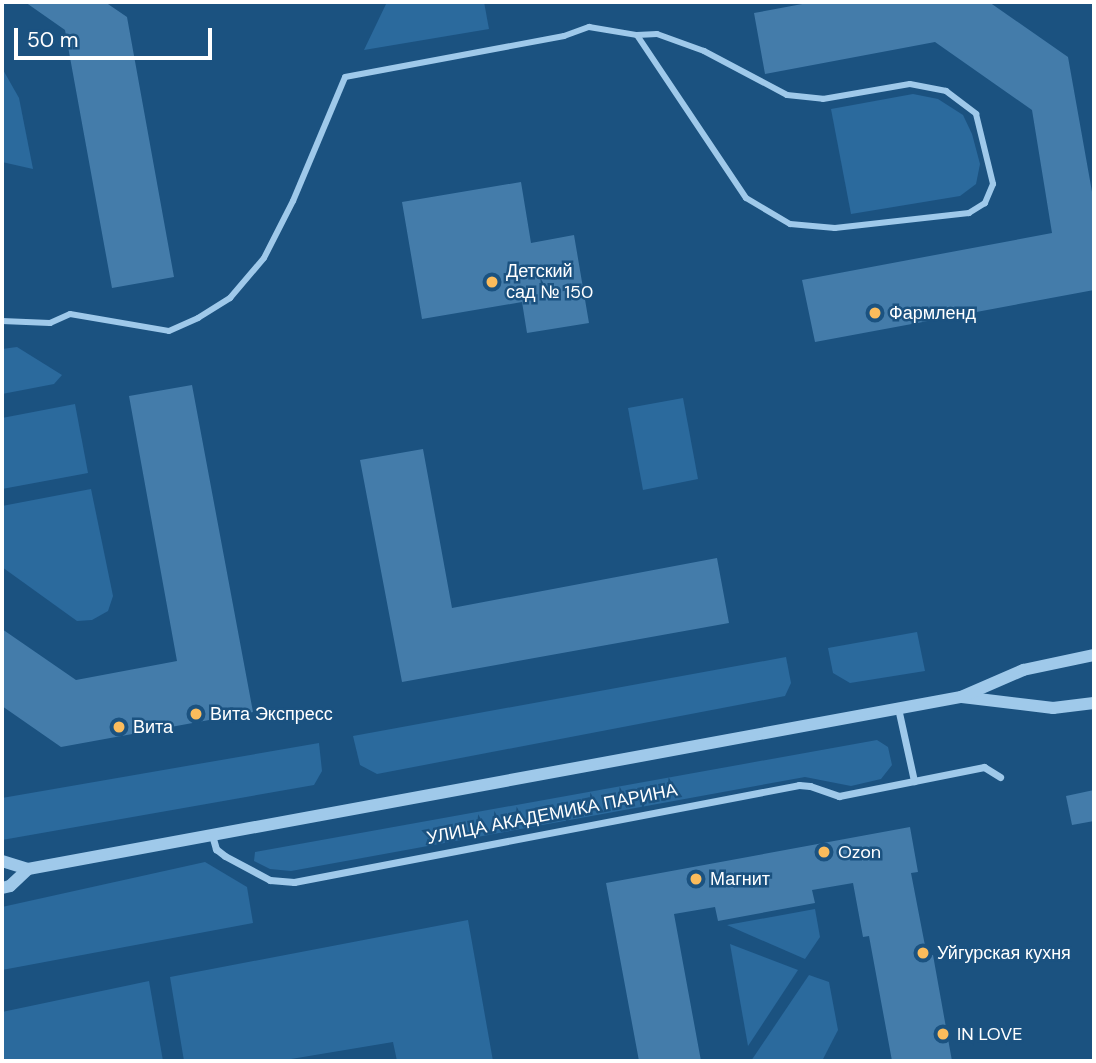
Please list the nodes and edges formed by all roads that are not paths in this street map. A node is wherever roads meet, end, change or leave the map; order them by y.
1 (637, 36) junction
2 (2, 321) edge
3 (1094, 655) edge
4 (961, 697) junction
5 (1094, 703) edge
6 (898, 708) junction
7 (1000, 777) dead end
8 (914, 781) junction
9 (212, 834) junction
10 (2, 862) edge
11 (28, 869) junction
12 (2, 888) edge

1 - 1 street
1 - 2 street
3 - 4 street
4 - 5 street
4 - 6 street
6 - 8 street
6 - 9 street
7 - 8 street, УЛИЦА АКАДЕМИКА ПАРИНА
8 - 9 street, УЛИЦА АКАДЕМИКА ПАРИНА
9 - 11 street
10 - 11 street
11 - 12 street

